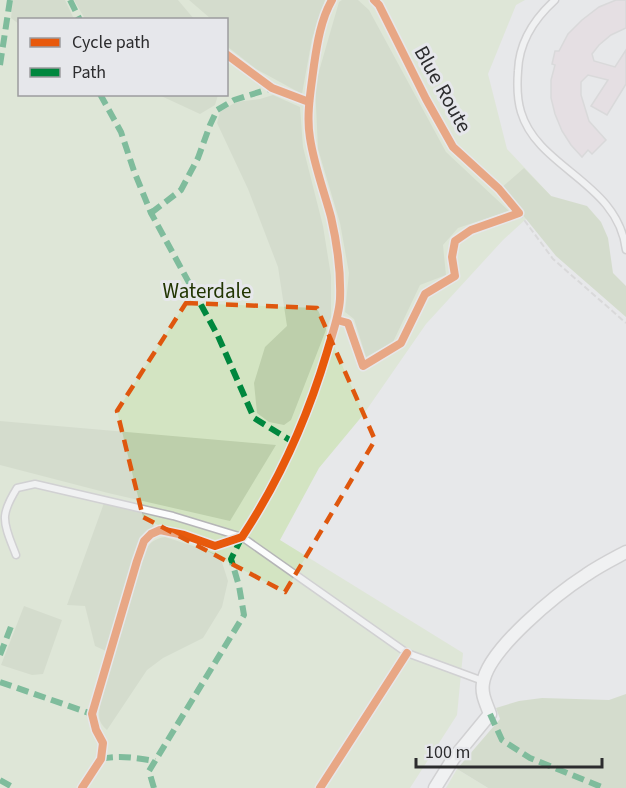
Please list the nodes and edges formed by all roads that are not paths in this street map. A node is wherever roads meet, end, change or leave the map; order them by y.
1 (555, 0) edge
2 (626, 250) edge
3 (626, 552) edge
4 (16, 555) dead end
5 (483, 681) junction
6 (435, 788) edge

1 - 2 lane
3 - 5 street
4 - 5 lane
5 - 6 street

